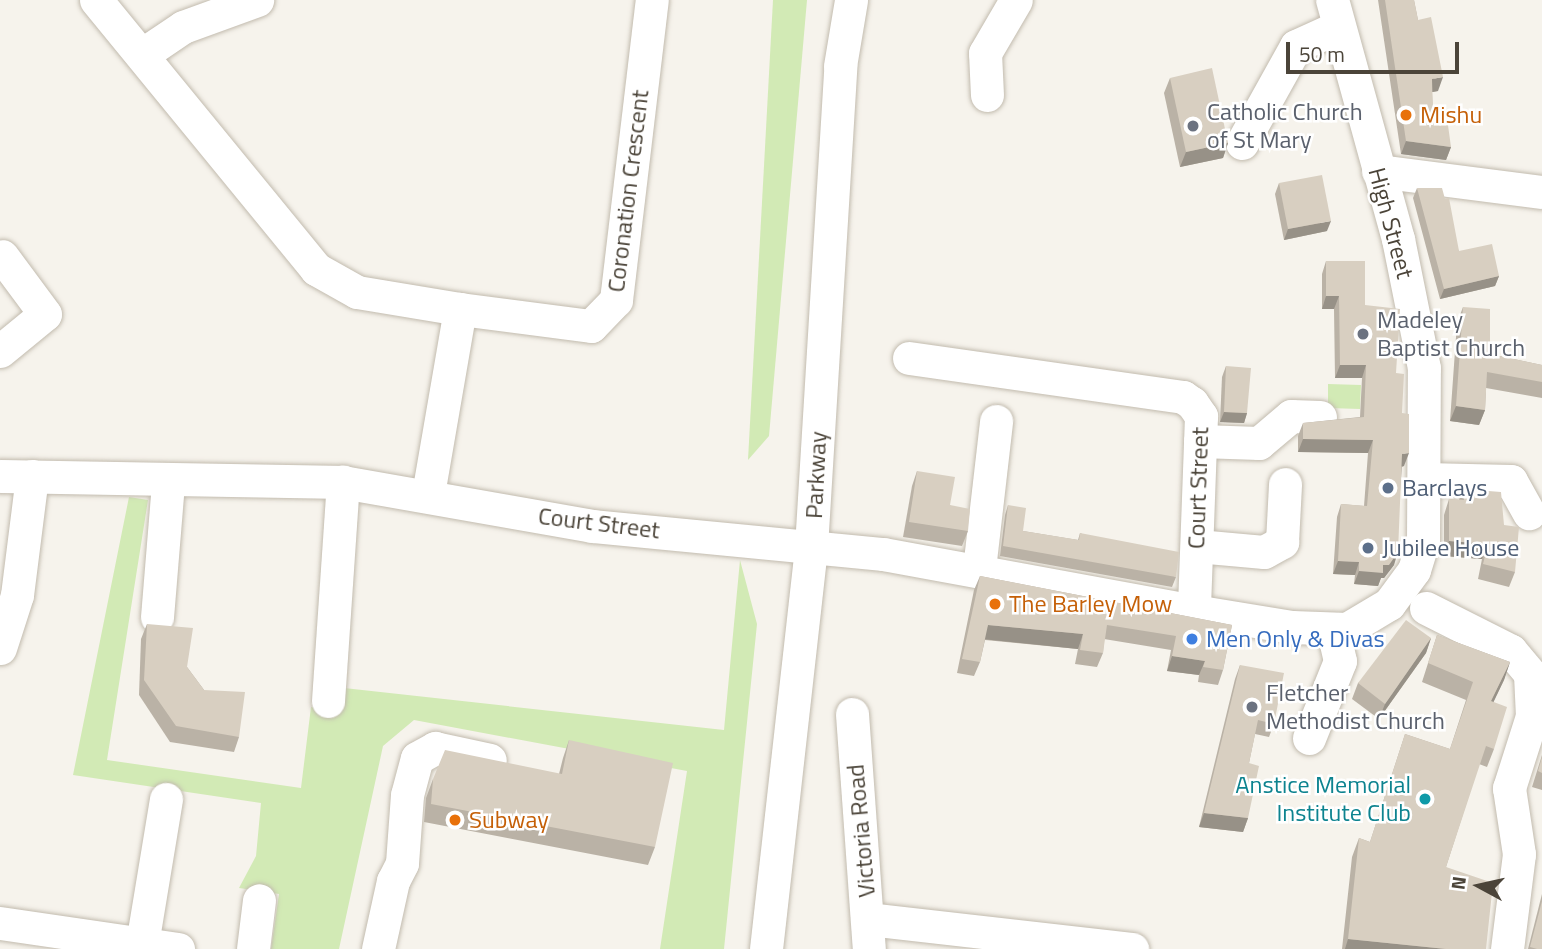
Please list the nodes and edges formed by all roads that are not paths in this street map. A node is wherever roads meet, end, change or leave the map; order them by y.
1 (96, 0) edge
2 (257, 0) edge
3 (652, 0) edge
4 (850, 0) edge
5 (1016, 0) edge
6 (1335, 14) edge
7 (143, 54) junction
8 (987, 94) dead end
9 (1242, 143) dead end
10 (1378, 171) junction
11 (1542, 192) edge
12 (2, 256) dead end
13 (460, 309) junction
14 (0, 351) edge
15 (909, 358) dead end
16 (1320, 417) dead end
17 (996, 421) dead end
18 (1199, 441) junction
19 (16, 476) edge
20 (1425, 479) junction
21 (168, 482) junction
22 (343, 482) junction
23 (1285, 484) dead end
24 (428, 495) junction
25 (1529, 513) dead end
26 (1197, 545) junction
27 (811, 547) junction
28 (979, 569) junction
29 (1412, 573) junction
30 (1388, 604) junction
31 (1426, 608) junction
32 (1194, 611) junction
33 (157, 617) dead end
34 (1333, 631) junction
35 (0, 648) edge
36 (328, 701) dead end
37 (852, 714) dead end
38 (1309, 738) dead end
39 (515, 765) edge
40 (166, 799) dead end
41 (1531, 857) edge
42 (259, 900) dead end
43 (0, 923) edge
44 (868, 934) edge
45 (142, 944) junction
46 (178, 949) edge
47 (253, 949) edge
48 (378, 949) edge
49 (766, 949) edge
50 (1132, 949) edge
51 (1507, 949) edge

1 - 7 street, Coronation Crescent
2 - 7 street
3 - 13 street, Coronation Crescent
4 - 27 street, Parkway
5 - 8 street
6 - 9 street
6 - 10 street, High Street
7 - 13 street, Coronation Crescent
10 - 11 street
10 - 20 street, High Street
12 - 14 street
13 - 24 street
15 - 18 street, Court Street
16 - 18 street
17 - 28 street
18 - 26 street, Court Street
19 - 21 street, Court Street
19 - 35 street
20 - 25 street
20 - 29 street, High Street
21 - 22 street, Court Street
21 - 33 street
22 - 24 street, Court Street
22 - 36 street
23 - 26 street
24 - 27 street, Court Street
26 - 32 street, Court Street
27 - 28 street, Court Street
27 - 49 street, Parkway
28 - 32 street, Court Street
29 - 30 street, High Street
29 - 31 street
30 - 31 street
30 - 34 street
31 - 41 street
32 - 34 street, Court Street
34 - 38 street
37 - 44 street, Victoria Road
39 - 48 street
40 - 45 street
41 - 51 street
42 - 47 street
43 - 45 street
44 - 50 street
45 - 46 street

